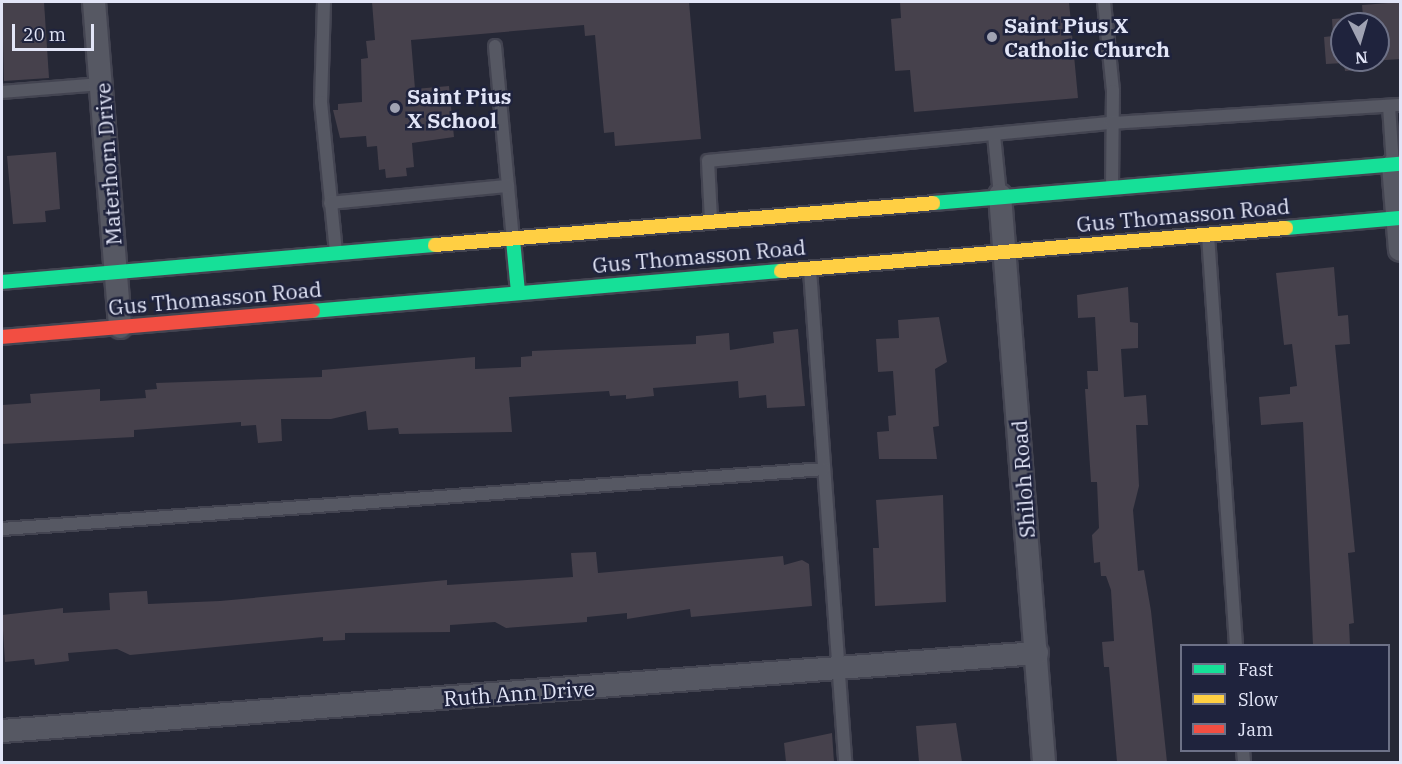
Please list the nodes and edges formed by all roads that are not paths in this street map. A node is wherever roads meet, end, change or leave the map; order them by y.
1 (94, 2) edge
2 (324, 2) edge
3 (1104, 2) edge
4 (495, 46) dead end
5 (102, 84) junction
6 (2, 92) edge
7 (1395, 106) edge
8 (1111, 123) junction
9 (994, 135) junction
10 (1397, 164) edge
11 (508, 186) junction
12 (1112, 187) junction
13 (1000, 195) junction
14 (330, 203) junction
15 (1399, 218) edge
16 (711, 220) junction
17 (1208, 234) junction
18 (513, 240) junction
19 (1401, 250) edge
20 (1005, 251) junction
21 (336, 253) junction
22 (810, 268) junction
23 (116, 272) junction
24 (2, 282) edge
25 (519, 292) junction
26 (120, 327) junction
27 (2, 337) edge
28 (824, 468) junction
29 (2, 529) edge
30 (1236, 644) edge
31 (1037, 653) junction
32 (838, 669) junction
33 (2, 731) edge
34 (845, 762) edge
35 (1044, 762) edge

1 - 5 street, Materhorn Drive
2 - 14 lane
3 - 8 lane
4 - 11 lane
5 - 6 lane
5 - 23 street, Materhorn Drive
7 - 8 lane
7 - 10 lane
8 - 9 lane
8 - 12 lane
9 - 13 lane
9 - 16 lane
10 - 12 main road, Gus Thomasson Road
10 - 15 street
11 - 14 lane
11 - 18 lane
12 - 13 main road, Gus Thomasson Road
13 - 16 main road, Gus Thomasson Road
13 - 20 street, Shiloh Road
14 - 21 lane
15 - 17 main road, Gus Thomasson Road
15 - 19 street
16 - 18 main road, Gus Thomasson Road
17 - 20 main road, Gus Thomasson Road
17 - 30 lane
18 - 21 main road, Gus Thomasson Road
18 - 25 main road
20 - 22 main road, Gus Thomasson Road
20 - 31 street, Shiloh Road
21 - 23 main road, Gus Thomasson Road
22 - 25 main road, Gus Thomasson Road
22 - 28 lane
23 - 24 main road, Gus Thomasson Road
23 - 26 street, Materhorn Drive
25 - 26 main road, Gus Thomasson Road
26 - 27 main road, Gus Thomasson Road
28 - 29 lane
28 - 32 lane
31 - 32 street, Ruth Ann Drive
31 - 35 street, Shiloh Road
32 - 33 street, Ruth Ann Drive
32 - 34 lane

